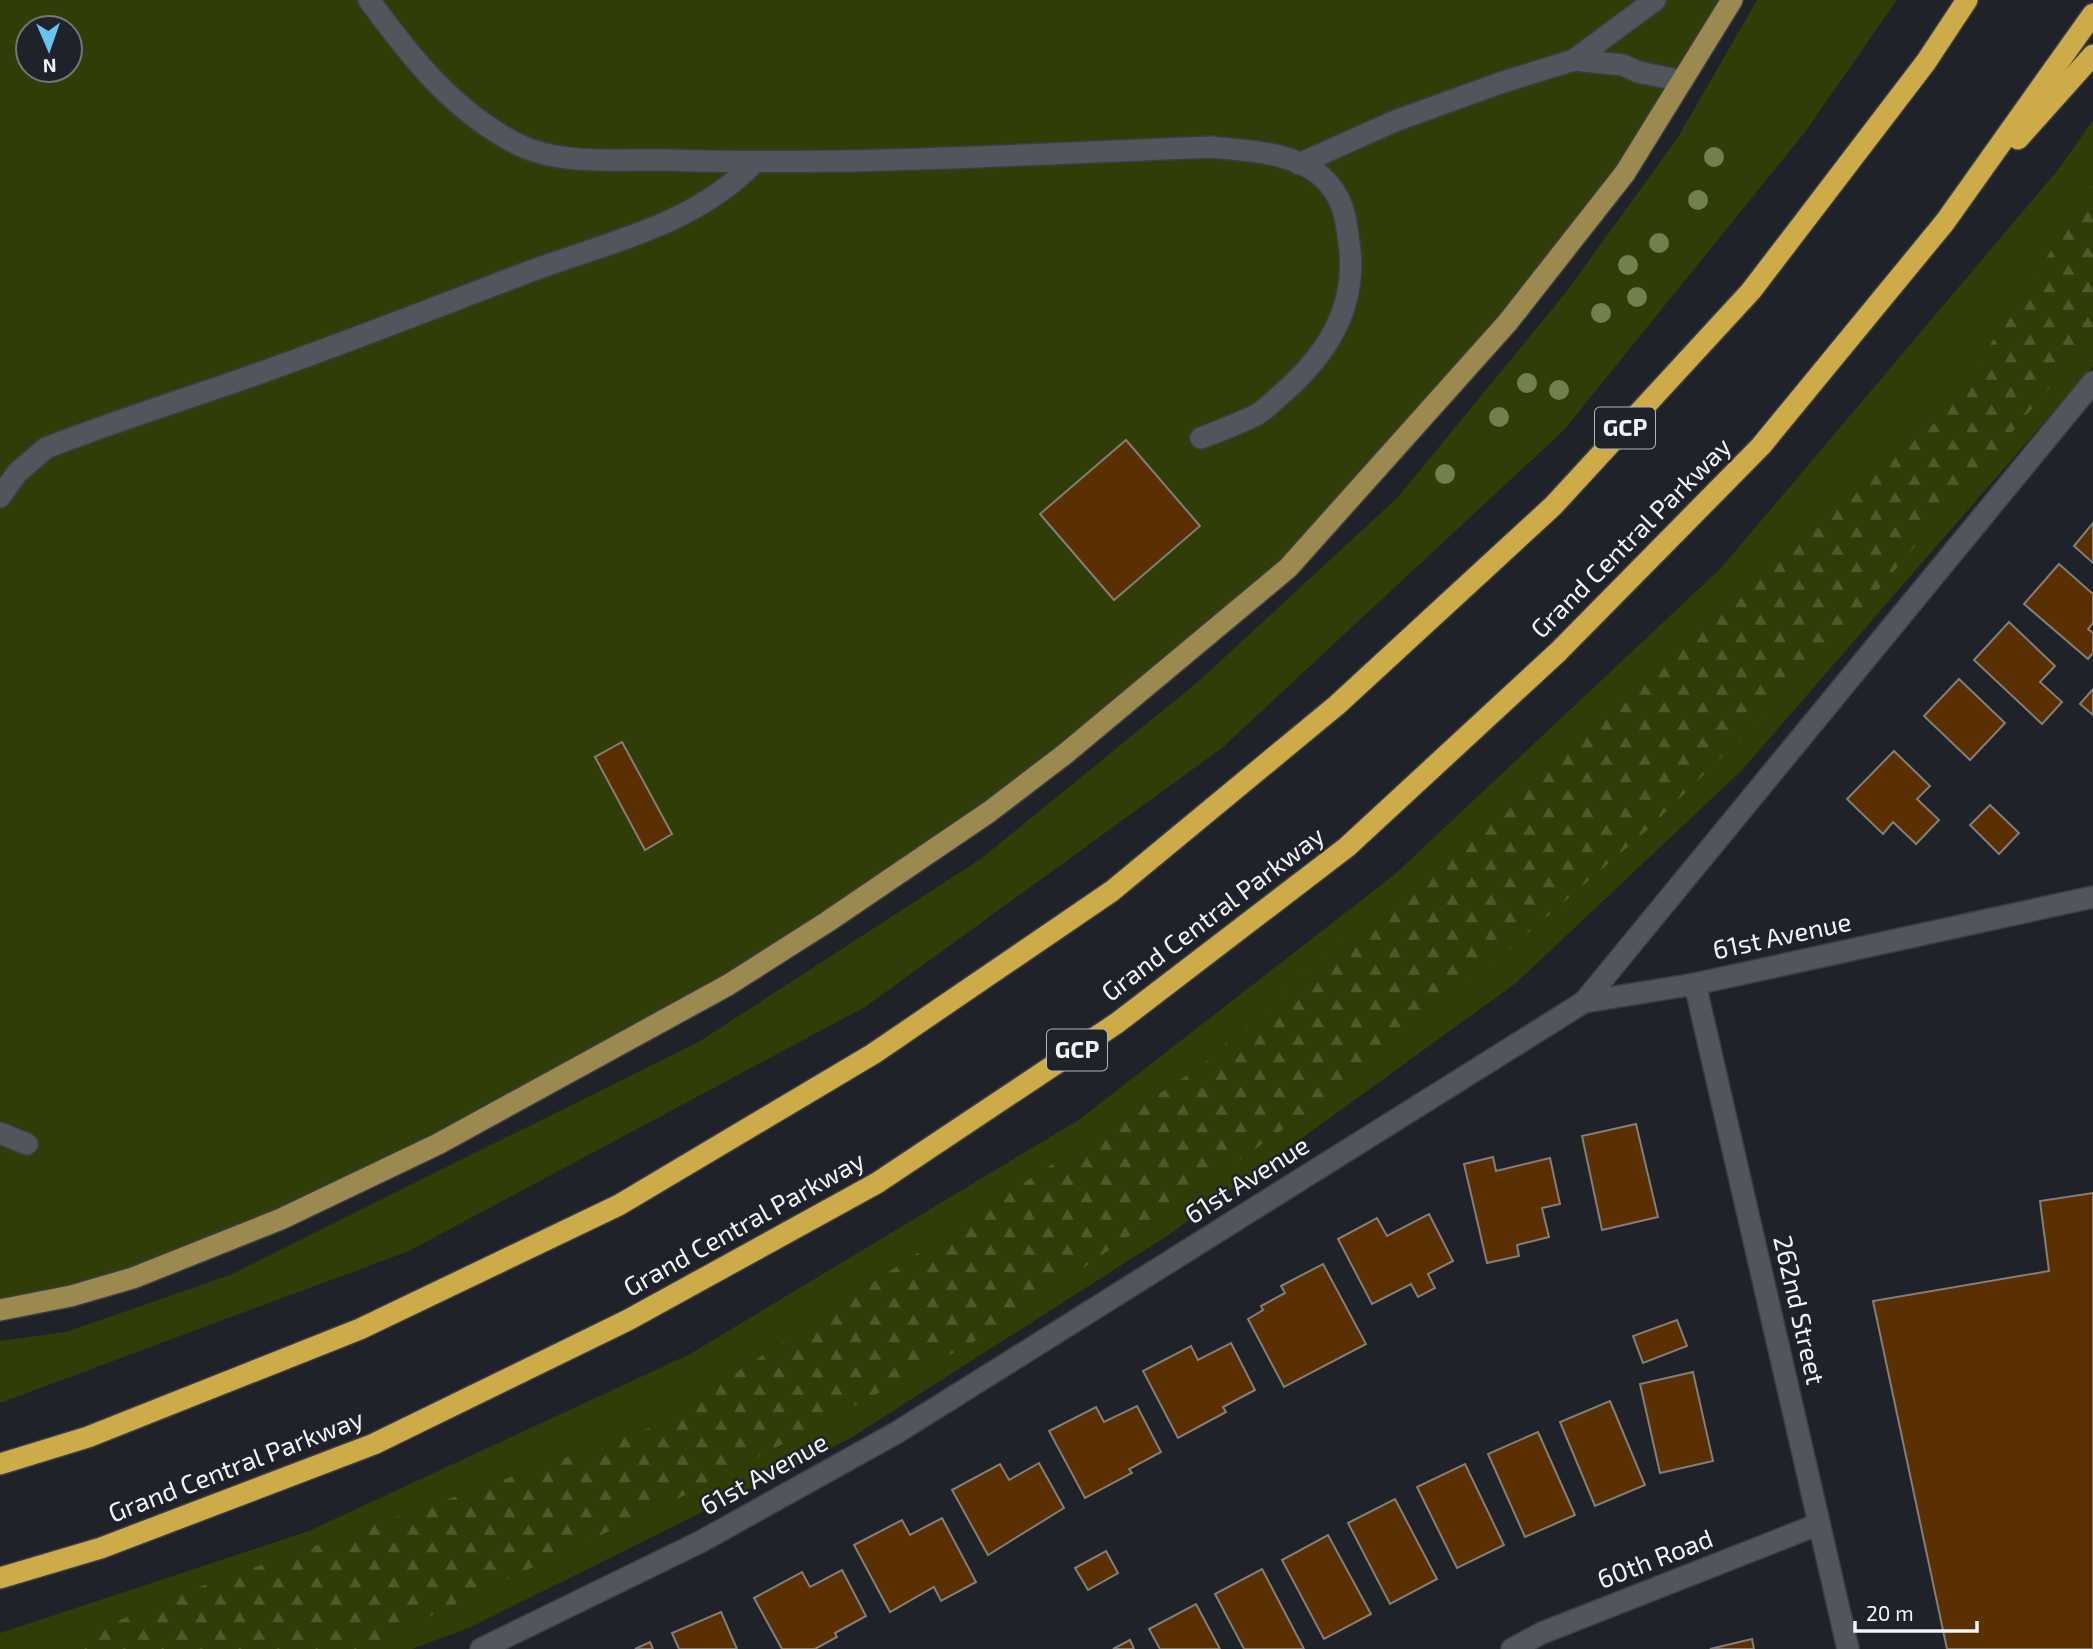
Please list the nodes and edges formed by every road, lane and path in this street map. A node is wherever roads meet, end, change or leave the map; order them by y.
1 (369, 0) edge
2 (1655, 0) edge
3 (1732, 0) edge
4 (1967, 0) edge
5 (2093, 14) edge
6 (2093, 55) edge
7 (1574, 60) junction
8 (1682, 81) junction
9 (754, 163) junction
10 (1299, 163) junction
11 (1945, 222) junction
12 (2093, 382) edge
13 (1201, 438) dead end
14 (0, 497) edge
15 (2093, 897) edge
16 (1695, 984) junction
17 (1584, 1002) junction
18 (0, 1133) edge
19 (27, 1144) dead end
20 (0, 1310) edge
21 (0, 1464) edge
22 (1819, 1524) junction
23 (0, 1578) edge
24 (495, 1646) edge
25 (1512, 1649) edge
26 (1848, 1649) edge

1 - 9 street
2 - 7 street
3 - 8 main road
4 - 21 highway, GCP
5 - 11 highway, Grand Central Parkway / GCP
6 - 11 highway
7 - 8 street
7 - 10 street
8 - 20 main road
9 - 10 street
9 - 14 street
10 - 13 street
11 - 23 highway, Grand Central Parkway / GCP
12 - 17 street
15 - 16 street, 61st Avenue
16 - 17 street, 61st Avenue
16 - 22 street, 262nd Street
17 - 24 street, 61st Avenue
18 - 19 street
22 - 25 street, 60th Road
22 - 26 street, 262nd Street

